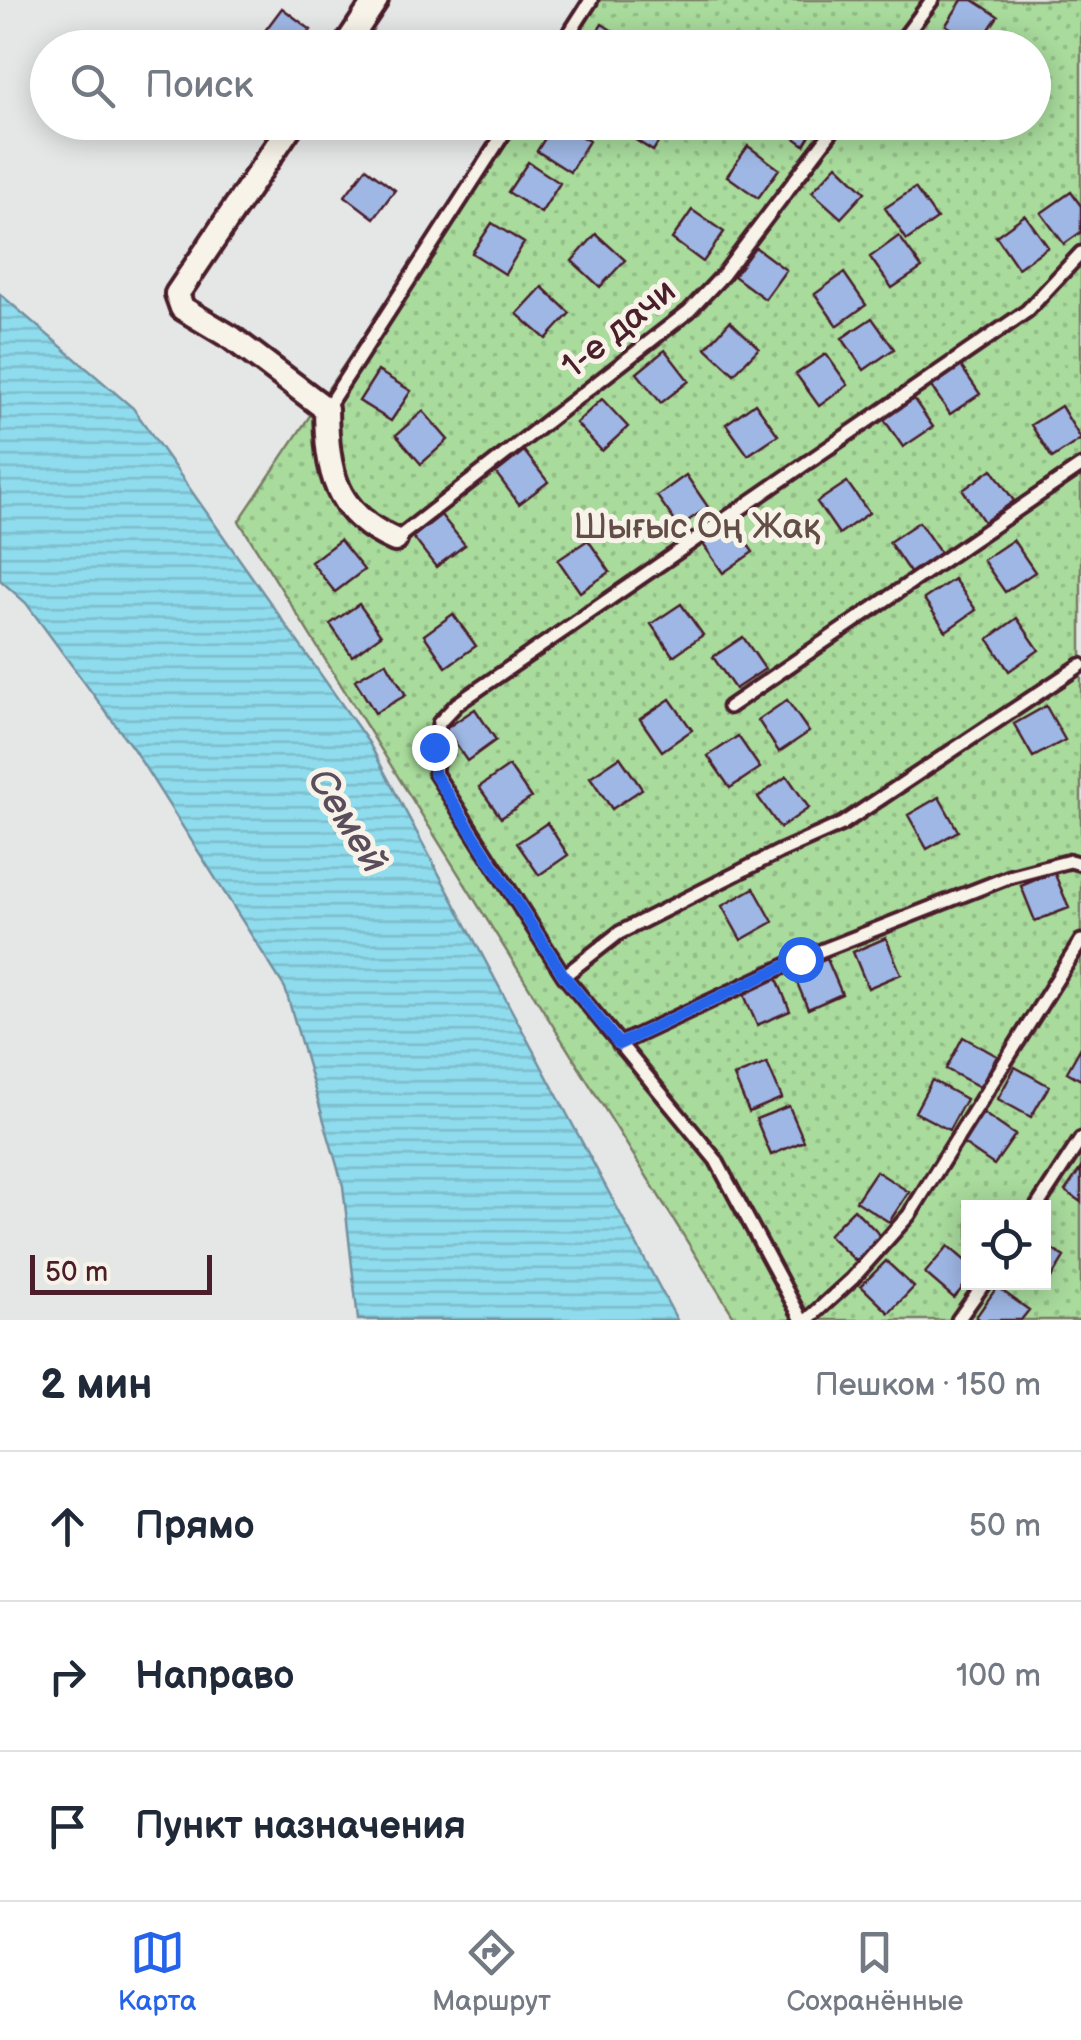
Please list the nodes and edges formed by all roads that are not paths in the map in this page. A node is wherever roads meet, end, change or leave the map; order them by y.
1 (376, 0) edge
2 (591, 0) edge
3 (932, 0) edge
4 (356, 30) edge
5 (572, 30) edge
6 (910, 30) edge
7 (281, 140) edge
8 (499, 140) edge
9 (825, 140) edge
10 (1081, 253) edge
11 (326, 409) junction
12 (1081, 466) edge
13 (395, 540) joint
14 (1081, 665) edge
15 (729, 707) dead end
16 (1081, 864) edge
17 (1081, 941) edge
18 (564, 976) junction
19 (619, 1044) junction
20 (1081, 1138) edge
21 (1041, 1200) edge
22 (979, 1290) edge
23 (804, 1320) edge
24 (958, 1320) edge

1 - 4 street
2 - 5 lane
3 - 6 lane
7 - 11 street
8 - 11 lane
9 - 13 lane, 1-е дачи
10 - 18 lane
11 - 13 street
12 - 15 lane
14 - 18 lane
16 - 19 lane
17 - 23 lane
18 - 19 lane
19 - 23 lane
20 - 21 lane
22 - 24 lane

